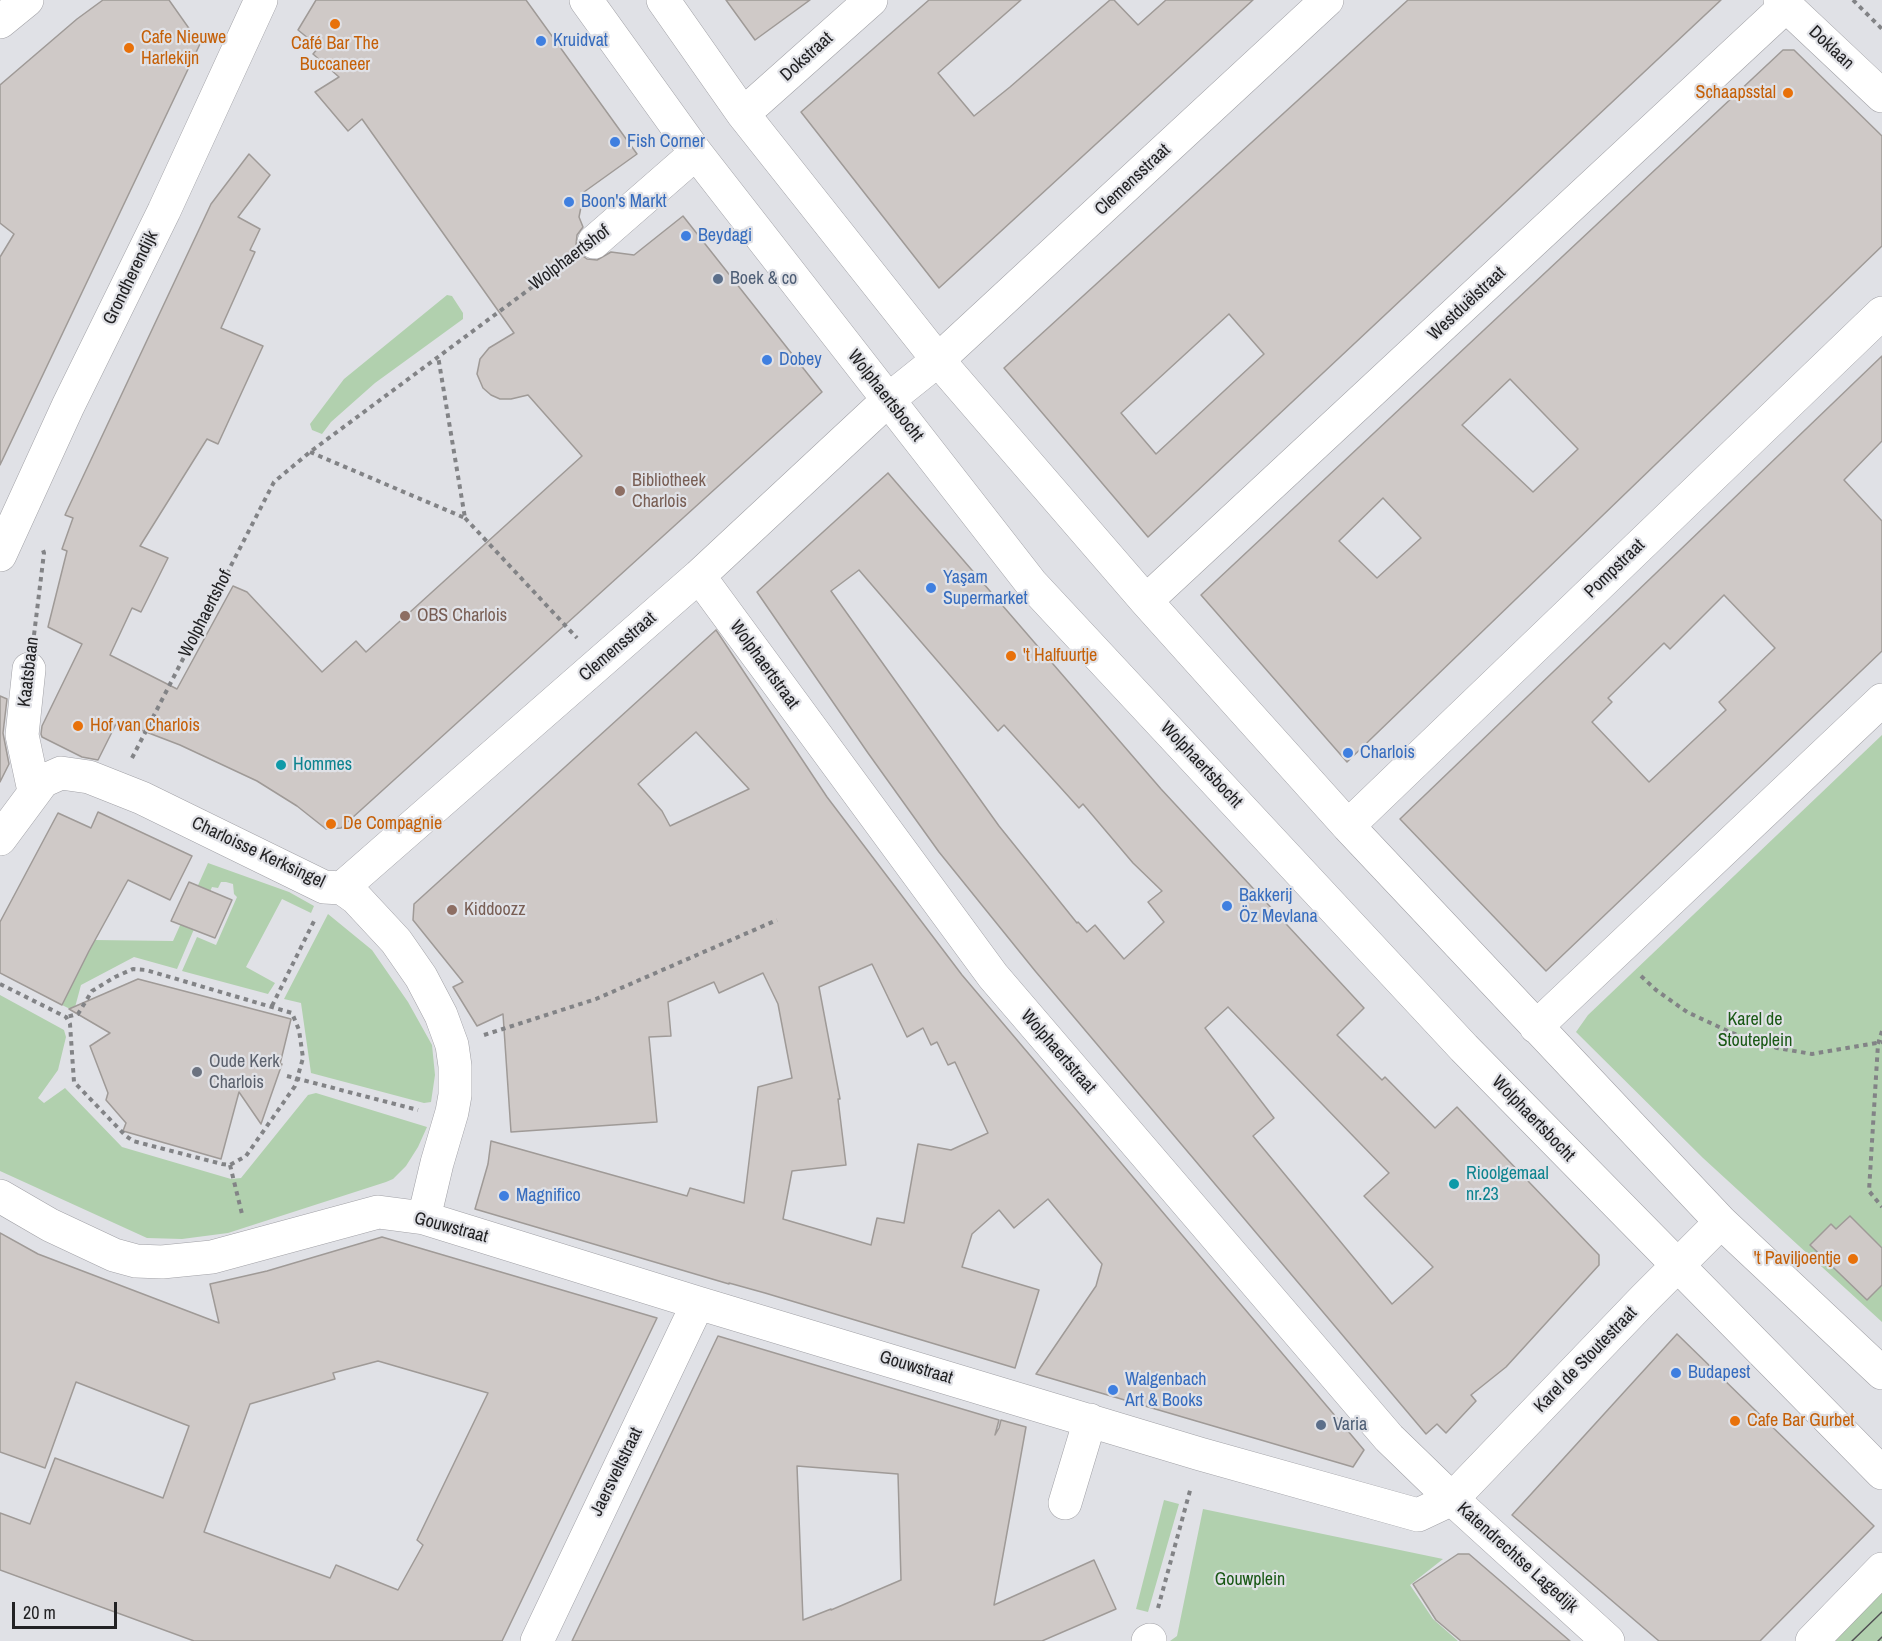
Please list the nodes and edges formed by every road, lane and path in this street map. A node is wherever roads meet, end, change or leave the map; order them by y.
1 (27, 0) edge
2 (261, 0) edge
3 (586, 0) edge
4 (663, 0) edge
5 (871, 0) edge
6 (1328, 0) edge
7 (1853, 0) edge
8 (1783, 3) edge
9 (0, 22) edge
10 (1882, 29) edge
11 (1882, 96) edge
12 (743, 114) junction
13 (696, 153) junction
14 (594, 242) joint
15 (1882, 313) edge
16 (438, 356) junction
17 (938, 360) junction
18 (888, 400) junction
19 (310, 452) junction
20 (29, 494) junction
21 (465, 518) junction
22 (0, 555) edge
23 (699, 576) junction
24 (1146, 601) junction
25 (600, 662) junction
26 (30, 669) joint
27 (1882, 700) edge
28 (118, 789) junction
29 (34, 791) junction
30 (1348, 826) junction
31 (0, 839) edge
32 (333, 888) junction
33 (777, 920) dead end
34 (1616, 953) junction
35 (0, 984) edge
36 (272, 1006) junction
37 (66, 1017) junction
38 (1536, 1027) junction
39 (1882, 1031) edge
40 (1880, 1043) edge
41 (452, 1045) junction
42 (287, 1076) dead end
43 (298, 1078) junction
44 (450, 1118) junction
45 (230, 1165) junction
46 (0, 1196) edge
47 (1882, 1207) edge
48 (424, 1218) junction
49 (1721, 1222) junction
50 (250, 1247) junction
51 (1677, 1266) junction
52 (698, 1303) junction
53 (1882, 1373) edge
54 (1090, 1420) junction
55 (1200, 1454) junction
56 (1882, 1473) edge
57 (1452, 1499) junction
58 (1065, 1503) dead end
59 (1882, 1569) edge
60 (537, 1641) edge
61 (1149, 1641) edge
62 (1608, 1641) edge
63 (1812, 1641) edge

1 - 9 street
2 - 20 street, Grondherendijk
3 - 13 street, Wolphaertsbocht
4 - 12 street
5 - 12 street, Dokstraat
6 - 17 street, Clemensstraat
7 - 10 path
8 - 11 street, Doklaan
8 - 24 street, Westduëlstraat
12 - 17 street
13 - 14 street, Wolphaertshof
13 - 18 street, Wolphaertsbocht
14 - 16 path, Wolphaertshof
15 - 30 street, Pompstraat
16 - 19 path, Wolphaertshof
16 - 21 path
17 - 18 street, Clemensstraat
17 - 24 street
18 - 23 street, Clemensstraat
18 - 51 street, Wolphaertsbocht
19 - 21 path
19 - 28 path, Wolphaertshof
20 - 22 street, Grondherendijk
20 - 26 path, Kaatsbaan
21 - 25 path
23 - 25 street, Clemensstraat
23 - 57 street, Wolphaertstraat
24 - 30 street
25 - 32 street, Clemensstraat
26 - 29 street, Kaatsbaan
27 - 34 street
28 - 29 street, Charloisse Kerksingel
28 - 32 street, Charloisse Kerksingel
29 - 31 street
30 - 38 street
32 - 36 path
32 - 41 street, Charloisse Kerksingel
33 - 41 path
34 - 38 street
34 - 40 path
35 - 37 path
36 - 37 path
36 - 43 path
37 - 45 path
38 - 49 street
39 - 40 path
40 - 47 path
41 - 44 street, Charloisse Kerksingel
42 - 43 path
43 - 44 path
43 - 45 path
44 - 48 street, Charloisse Kerksingel
45 - 50 path
46 - 50 street
48 - 50 street, Gouwstraat
48 - 52 street, Gouwstraat
49 - 51 street, Karel de Stoutestraat
49 - 53 street
51 - 56 street, Wolphaertsbocht
51 - 57 street, Karel de Stoutestraat
52 - 54 street, Gouwstraat
52 - 60 street, Jaersveltstraat
54 - 55 street, Gouwstraat
54 - 58 street
55 - 57 street, Gouwstraat
55 - 61 path
57 - 62 street, Katendrechtse Lagedijk
59 - 63 street

